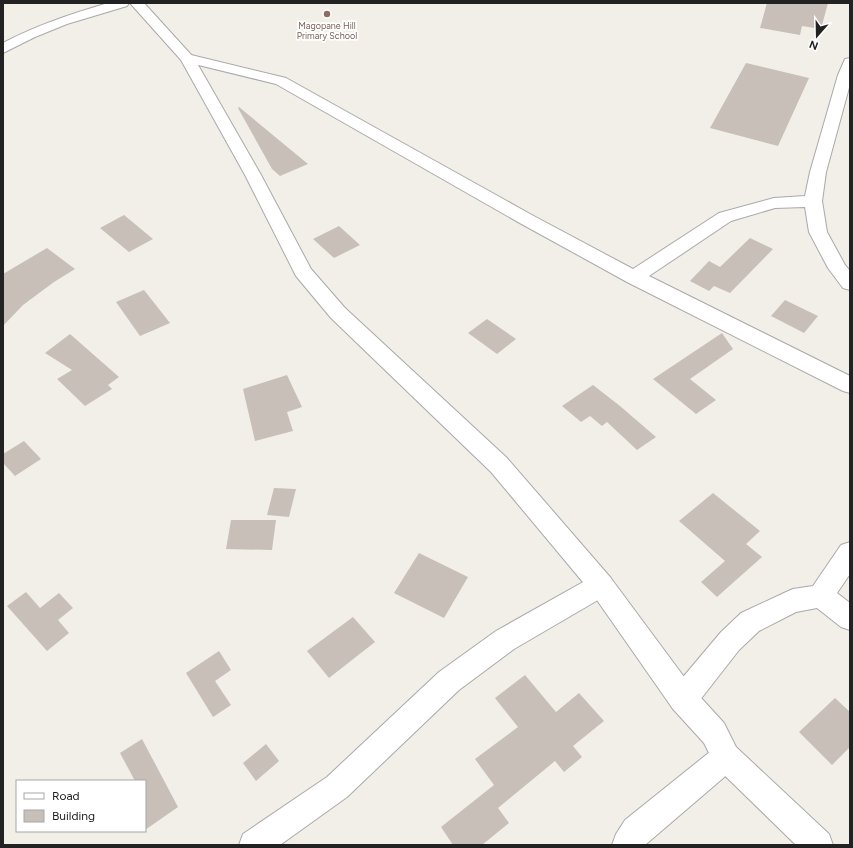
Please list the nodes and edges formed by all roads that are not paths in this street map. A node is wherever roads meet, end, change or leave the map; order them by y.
1 (122, 3) edge
2 (137, 3) edge
3 (3, 49) edge
4 (187, 58) junction
5 (850, 62) edge
6 (813, 201) junction
7 (634, 277) junction
8 (850, 282) edge
9 (850, 385) edge
10 (850, 553) edge
11 (601, 585) junction
12 (821, 596) junction
13 (850, 618) edge
14 (683, 699) junction
15 (726, 757) junction
16 (254, 845) edge
17 (627, 845) edge
18 (818, 845) edge

1 - 3 street
2 - 4 street
4 - 7 street
4 - 11 street
5 - 6 street
6 - 7 street
6 - 8 street
7 - 9 street
10 - 12 street
11 - 14 street
11 - 16 street
12 - 13 street
12 - 14 street
14 - 15 street
15 - 17 street
15 - 18 street

